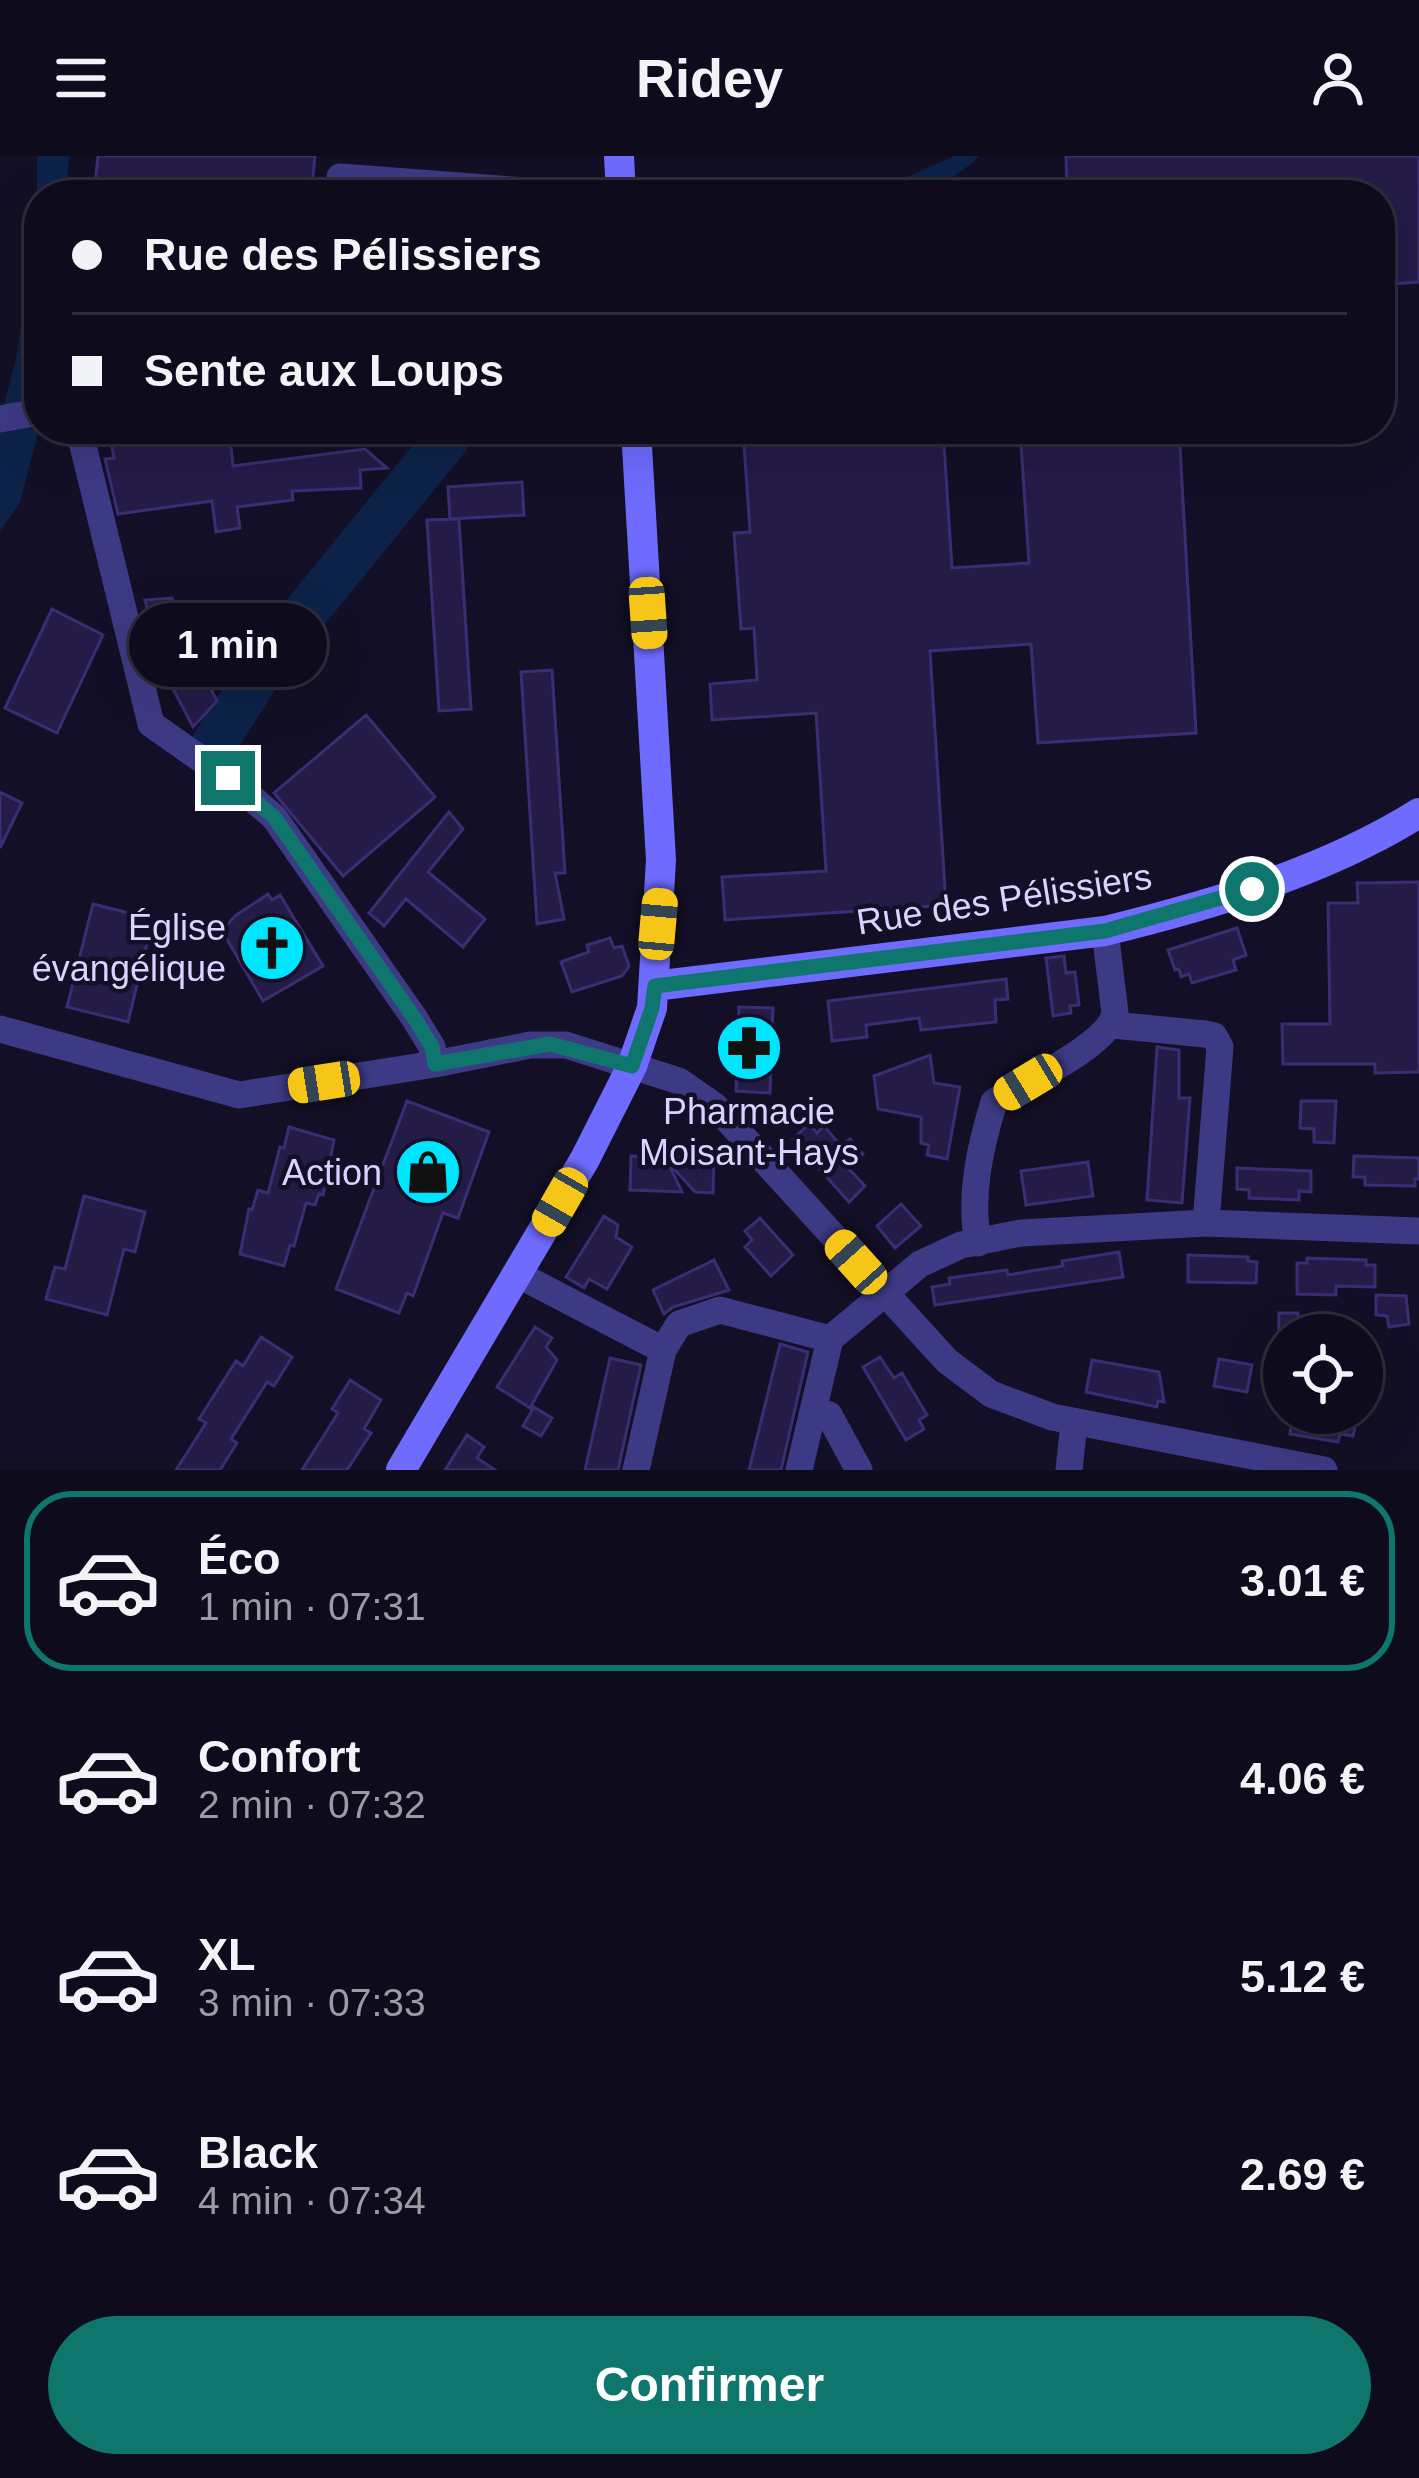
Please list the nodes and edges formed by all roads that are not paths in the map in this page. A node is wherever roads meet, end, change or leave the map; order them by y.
1 (340, 177) dead end
2 (380, 180) edge
3 (83, 444) edge
4 (637, 444) edge
5 (1419, 814) edge
6 (1105, 931) junction
7 (653, 997) junction
8 (1113, 1025) junction
9 (0, 1029) edge
10 (435, 1064) junction
11 (632, 1066) junction
12 (1206, 1223) junction
13 (1419, 1231) edge
14 (978, 1243) junction
15 (519, 1275) junction
16 (885, 1294) junction
17 (830, 1339) junction
18 (663, 1350) junction
19 (813, 1410) junction
20 (1073, 1423) junction
21 (400, 1470) edge
22 (636, 1470) edge
23 (799, 1470) edge
24 (859, 1470) edge
25 (1069, 1470) edge
26 (1324, 1470) edge

1 - 2 street
3 - 10 street
4 - 7 street
5 - 6 street, Rue des Pélissiers
6 - 7 street, Rue des Pélissiers
6 - 8 street
7 - 11 street
8 - 12 street
8 - 14 street
9 - 10 street
10 - 11 street
11 - 15 street
11 - 16 street
12 - 13 street
12 - 14 street
14 - 16 street
15 - 18 street
15 - 21 street
16 - 17 street
16 - 20 street
17 - 18 street
17 - 19 street
18 - 22 street
19 - 23 street
19 - 24 street
20 - 25 street
20 - 26 street

